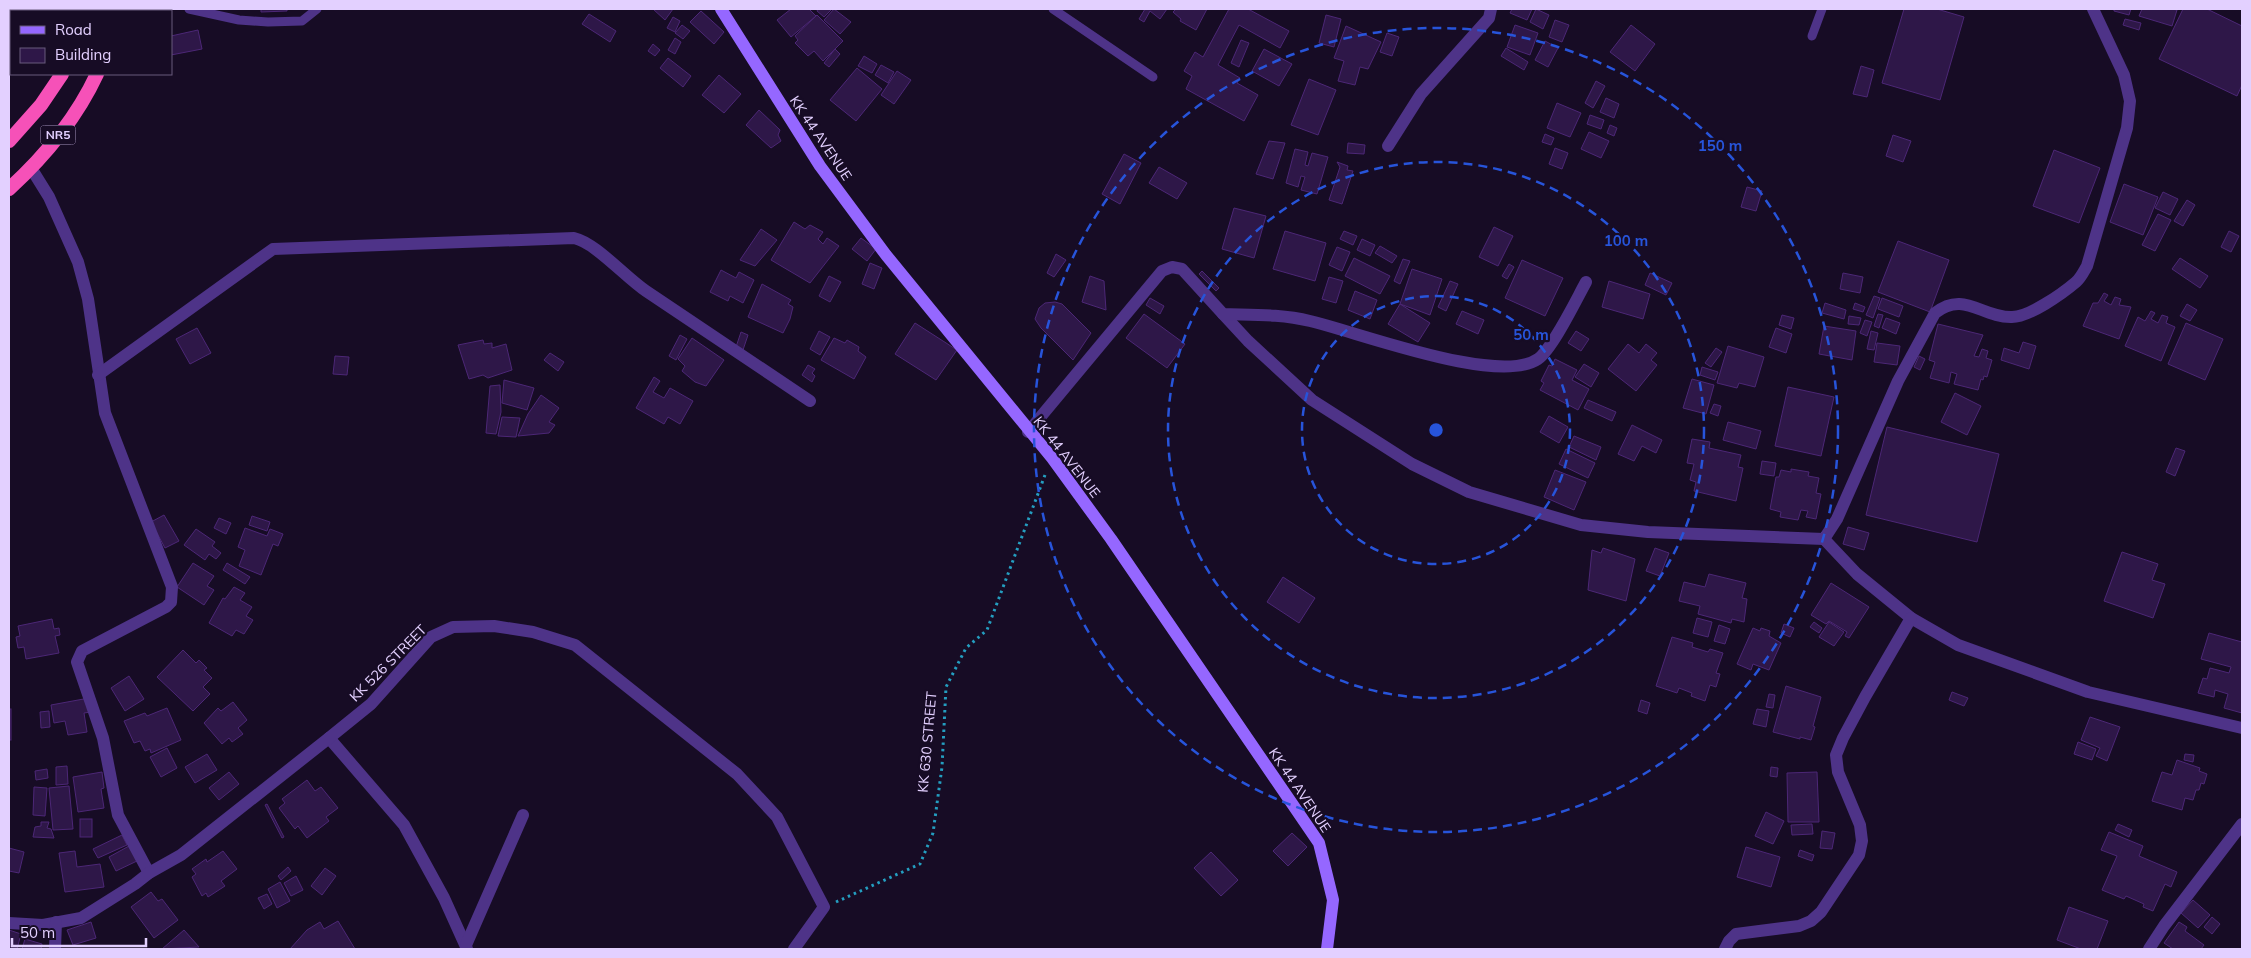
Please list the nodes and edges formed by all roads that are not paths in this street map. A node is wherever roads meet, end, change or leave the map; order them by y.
1 (188, 9) edge
2 (317, 9) edge
3 (721, 9) edge
4 (1053, 9) edge
5 (1491, 9) edge
6 (1822, 9) edge
7 (2093, 9) edge
8 (1812, 36) dead end
9 (61, 75) edge
10 (97, 75) edge
11 (1153, 77) dead end
12 (9, 141) edge
13 (1388, 146) dead end
14 (31, 168) junction
15 (9, 189) edge
16 (1586, 282) dead end
17 (1223, 314) junction
18 (98, 375) junction
19 (810, 401) dead end
20 (1028, 432) junction
21 (1824, 539) junction
22 (1911, 618) junction
23 (2242, 728) edge
24 (329, 738) junction
25 (523, 815) dead end
26 (2242, 824) edge
27 (149, 873) junction
28 (9, 922) edge
29 (56, 922) junction
30 (467, 947) edge
31 (56, 949) edge
32 (794, 949) edge
33 (1327, 949) edge
34 (1725, 949) edge
35 (2149, 949) edge

1 - 2 lane
3 - 20 main road, KK 44 AVENUE
4 - 11 lane
5 - 13 street
6 - 8 lane
7 - 21 street
9 - 12 highway, NR5
10 - 14 highway, NR5
14 - 15 highway, NR5
14 - 18 street
16 - 17 street
17 - 20 street
17 - 21 street
18 - 19 street
18 - 27 street
20 - 33 main road, KK 44 AVENUE
21 - 22 street
22 - 23 street
22 - 34 street
24 - 27 street, KK 526 STREET
24 - 30 street
24 - 32 street, KK 526 STREET
25 - 30 street
26 - 35 street
27 - 29 street, KK 526 STREET
28 - 29 street, KK 526 STREET
29 - 31 street

